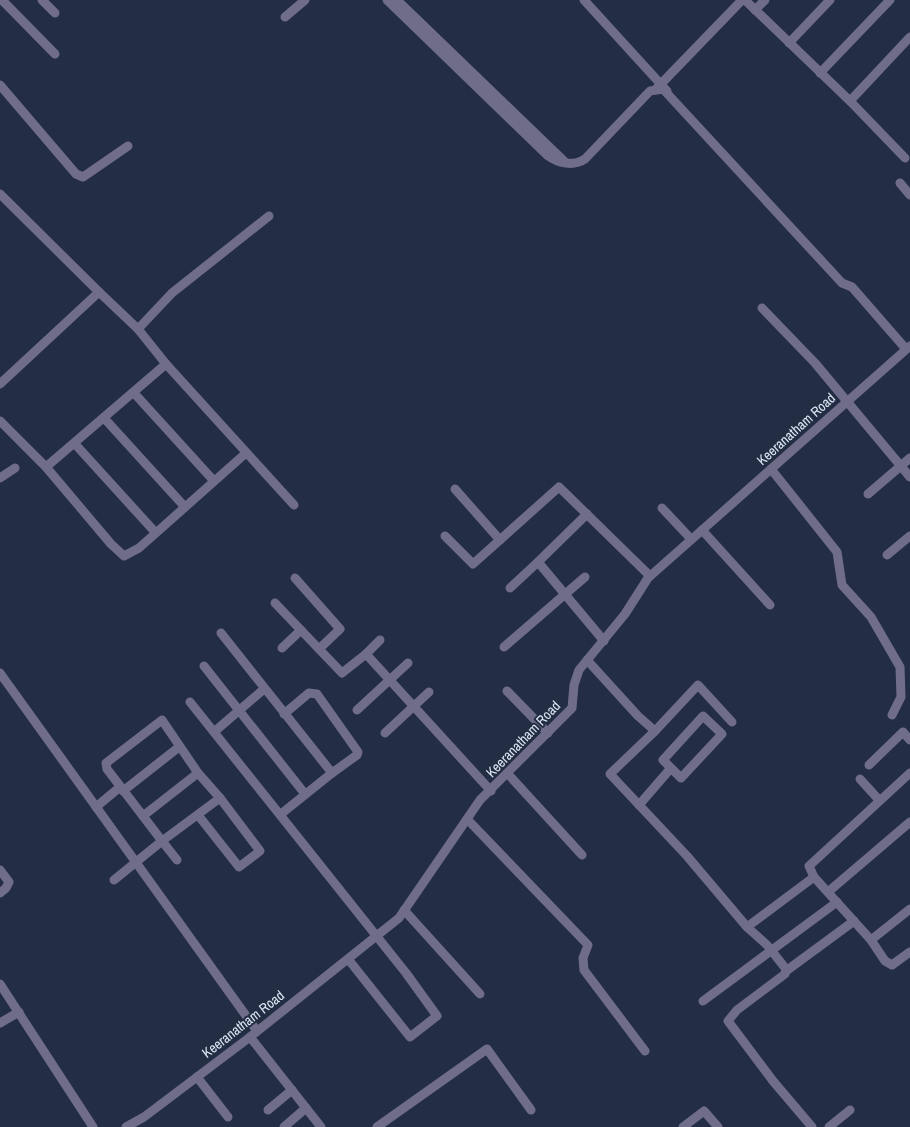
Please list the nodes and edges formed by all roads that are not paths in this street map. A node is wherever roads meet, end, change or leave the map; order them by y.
1 (2, 0) edge
2 (42, 0) edge
3 (306, 0) edge
4 (387, 0) edge
5 (397, 0) edge
6 (584, 0) edge
7 (743, 0) edge
8 (765, 0) edge
9 (830, 0) edge
10 (890, 0) edge
11 (755, 10) junction
12 (55, 13) dead end
13 (286, 17) dead end
14 (910, 38) edge
15 (789, 42) junction
16 (55, 54) dead end
17 (820, 72) junction
18 (0, 85) edge
19 (661, 88) junction
20 (850, 100) junction
21 (128, 146) dead end
22 (905, 158) dead end
23 (566, 163) junction
24 (900, 183) dead end
25 (0, 194) edge
26 (910, 195) edge
27 (269, 216) dead end
28 (98, 292) junction
29 (762, 308) dead end
30 (138, 329) junction
31 (908, 348) edge
32 (166, 364) junction
33 (0, 384) edge
34 (134, 392) junction
35 (848, 400) junction
36 (104, 418) junction
37 (0, 421) edge
38 (76, 444) junction
39 (246, 454) junction
40 (910, 458) edge
41 (901, 466) junction
42 (46, 467) junction
43 (14, 468) dead end
44 (771, 469) junction
45 (910, 477) edge
46 (0, 478) edge
47 (214, 481) junction
48 (455, 489) dead end
49 (868, 494) dead end
50 (294, 505) dead end
51 (184, 506) junction
52 (662, 508) dead end
53 (587, 514) junction
54 (702, 530) junction
55 (154, 532) junction
56 (446, 536) dead end
57 (910, 536) edge
58 (691, 539) junction
59 (500, 540) junction
60 (887, 555) dead end
61 (538, 562) junction
62 (650, 576) junction
63 (585, 577) dead end
64 (295, 578) dead end
65 (510, 588) dead end
66 (565, 595) junction
67 (275, 603) dead end
68 (770, 605) dead end
69 (301, 630) junction
70 (221, 633) dead end
71 (380, 640) dead end
72 (604, 640) junction
73 (504, 646) dead end
74 (282, 648) dead end
75 (319, 649) junction
76 (366, 654) junction
77 (587, 660) junction
78 (408, 663) dead end
79 (204, 666) dead end
80 (0, 673) edge
81 (390, 680) junction
82 (264, 689) junction
83 (507, 691) dead end
84 (429, 692) dead end
85 (190, 702) dead end
86 (415, 705) junction
87 (358, 710) dead end
88 (238, 711) junction
89 (284, 714) junction
90 (892, 715) dead end
91 (732, 722) dead end
92 (655, 731) junction
93 (214, 732) junction
94 (385, 733) dead end
95 (548, 733) junction
96 (910, 740) edge
97 (179, 747) junction
98 (869, 765) dead end
99 (671, 768) junction
100 (198, 773) junction
101 (332, 773) junction
102 (910, 773) edge
103 (508, 774) junction
104 (860, 779) dead end
105 (122, 789) junction
106 (491, 791) junction
107 (305, 794) junction
108 (220, 798) junction
109 (879, 800) junction
110 (639, 805) junction
111 (96, 807) junction
112 (281, 814) junction
113 (198, 815) junction
114 (144, 816) junction
115 (467, 819) junction
116 (910, 822) edge
117 (162, 842) junction
118 (582, 855) dead end
119 (177, 860) dead end
120 (136, 862) junction
121 (0, 870) edge
122 (814, 877) junction
123 (114, 880) dead end
124 (828, 892) junction
125 (0, 893) edge
126 (837, 902) junction
127 (910, 909) edge
128 (404, 910) junction
129 (854, 921) junction
130 (747, 927) junction
131 (377, 938) junction
132 (871, 940) junction
133 (771, 951) junction
134 (910, 952) edge
135 (348, 959) junction
136 (786, 971) junction
137 (0, 984) edge
138 (480, 994) dead end
139 (703, 1001) dead end
140 (20, 1012) junction
141 (0, 1024) edge
142 (254, 1034) junction
143 (645, 1051) dead end
144 (196, 1077) junction
145 (292, 1090) junction
146 (306, 1108) junction
147 (268, 1110) dead end
148 (531, 1110) dead end
149 (850, 1110) dead end
150 (228, 1117) dead end
151 (93, 1127) edge
152 (126, 1127) edge
153 (284, 1127) edge
154 (321, 1127) edge
155 (378, 1127) edge
156 (683, 1127) edge
157 (718, 1127) edge
158 (812, 1127) edge
159 (829, 1127) edge

1 - 16 street
2 - 12 street
3 - 13 street
4 - 23 street
5 - 23 street
6 - 19 street
7 - 11 street
7 - 19 street
8 - 11 street
9 - 15 street
10 - 17 street
11 - 15 street
14 - 20 street
15 - 17 street
17 - 20 street
18 - 21 street
19 - 23 street
19 - 31 street
20 - 22 street
24 - 26 street
25 - 28 street
27 - 30 street
28 - 30 street
28 - 33 street
29 - 35 street
30 - 32 street
31 - 35 street, Keeranatham Road
32 - 34 street
32 - 39 street
34 - 36 street
34 - 47 street
35 - 41 street
35 - 44 street, Keeranatham Road
36 - 38 street
36 - 51 street
37 - 42 street
38 - 42 street
38 - 55 street
39 - 47 street
39 - 50 street
40 - 41 street
41 - 45 street
41 - 49 street
42 - 55 street
43 - 46 street
44 - 54 street, Keeranatham Road
44 - 90 street
47 - 51 street
48 - 59 street
51 - 55 street
52 - 58 street
53 - 59 street
53 - 61 street
53 - 62 street
54 - 58 street, Keeranatham Road
54 - 68 street
56 - 59 street
57 - 60 street
58 - 62 street, Keeranatham Road
61 - 65 street
61 - 66 street
62 - 72 street, Keeranatham Road
63 - 66 street
64 - 75 street
66 - 72 street
66 - 73 street
67 - 69 street
69 - 74 street
69 - 75 street
70 - 82 street
71 - 76 street
72 - 77 street, Keeranatham Road
75 - 76 street
76 - 81 street
77 - 92 street
77 - 95 street, Keeranatham Road
78 - 81 street
79 - 88 street
80 - 111 street
81 - 86 street
81 - 87 street
82 - 88 street
82 - 89 street
83 - 95 street
84 - 86 street
85 - 93 street
86 - 94 street
86 - 106 street
88 - 93 street
88 - 107 street
89 - 101 street
89 - 101 street
91 - 92 street
92 - 110 street
93 - 112 street
95 - 103 street, Keeranatham Road
96 - 98 street
97 - 100 street
97 - 105 street
97 - 105 street
99 - 99 street
99 - 110 street
100 - 108 street
100 - 114 street
101 - 107 street
102 - 109 street
103 - 106 street, Keeranatham Road
103 - 118 street
104 - 109 street
105 - 111 street
105 - 114 street
106 - 115 street, Keeranatham Road
107 - 112 street
108 - 113 street
108 - 113 street
109 - 122 street
110 - 130 street
111 - 120 street
112 - 131 street
113 - 117 street
114 - 117 street
115 - 128 street, Keeranatham Road
115 - 143 street
116 - 124 street
117 - 119 street
117 - 120 street
120 - 123 street
120 - 142 street
121 - 125 street
122 - 124 street
122 - 130 street
124 - 126 street
126 - 129 street
126 - 133 street
127 - 132 street
128 - 131 street, Keeranatham Road
128 - 138 street
129 - 132 street
129 - 136 street
130 - 133 street
131 - 135 street, Keeranatham Road
131 - 135 street
132 - 134 street
133 - 136 street
133 - 139 street
135 - 142 street, Keeranatham Road
136 - 158 street
137 - 140 street
140 - 141 street
140 - 151 street
142 - 144 street, Keeranatham Road
142 - 145 street
144 - 150 street
144 - 152 street, Keeranatham Road
145 - 146 street
145 - 147 street
146 - 153 street
146 - 154 street
148 - 155 street
149 - 159 street
156 - 157 street

